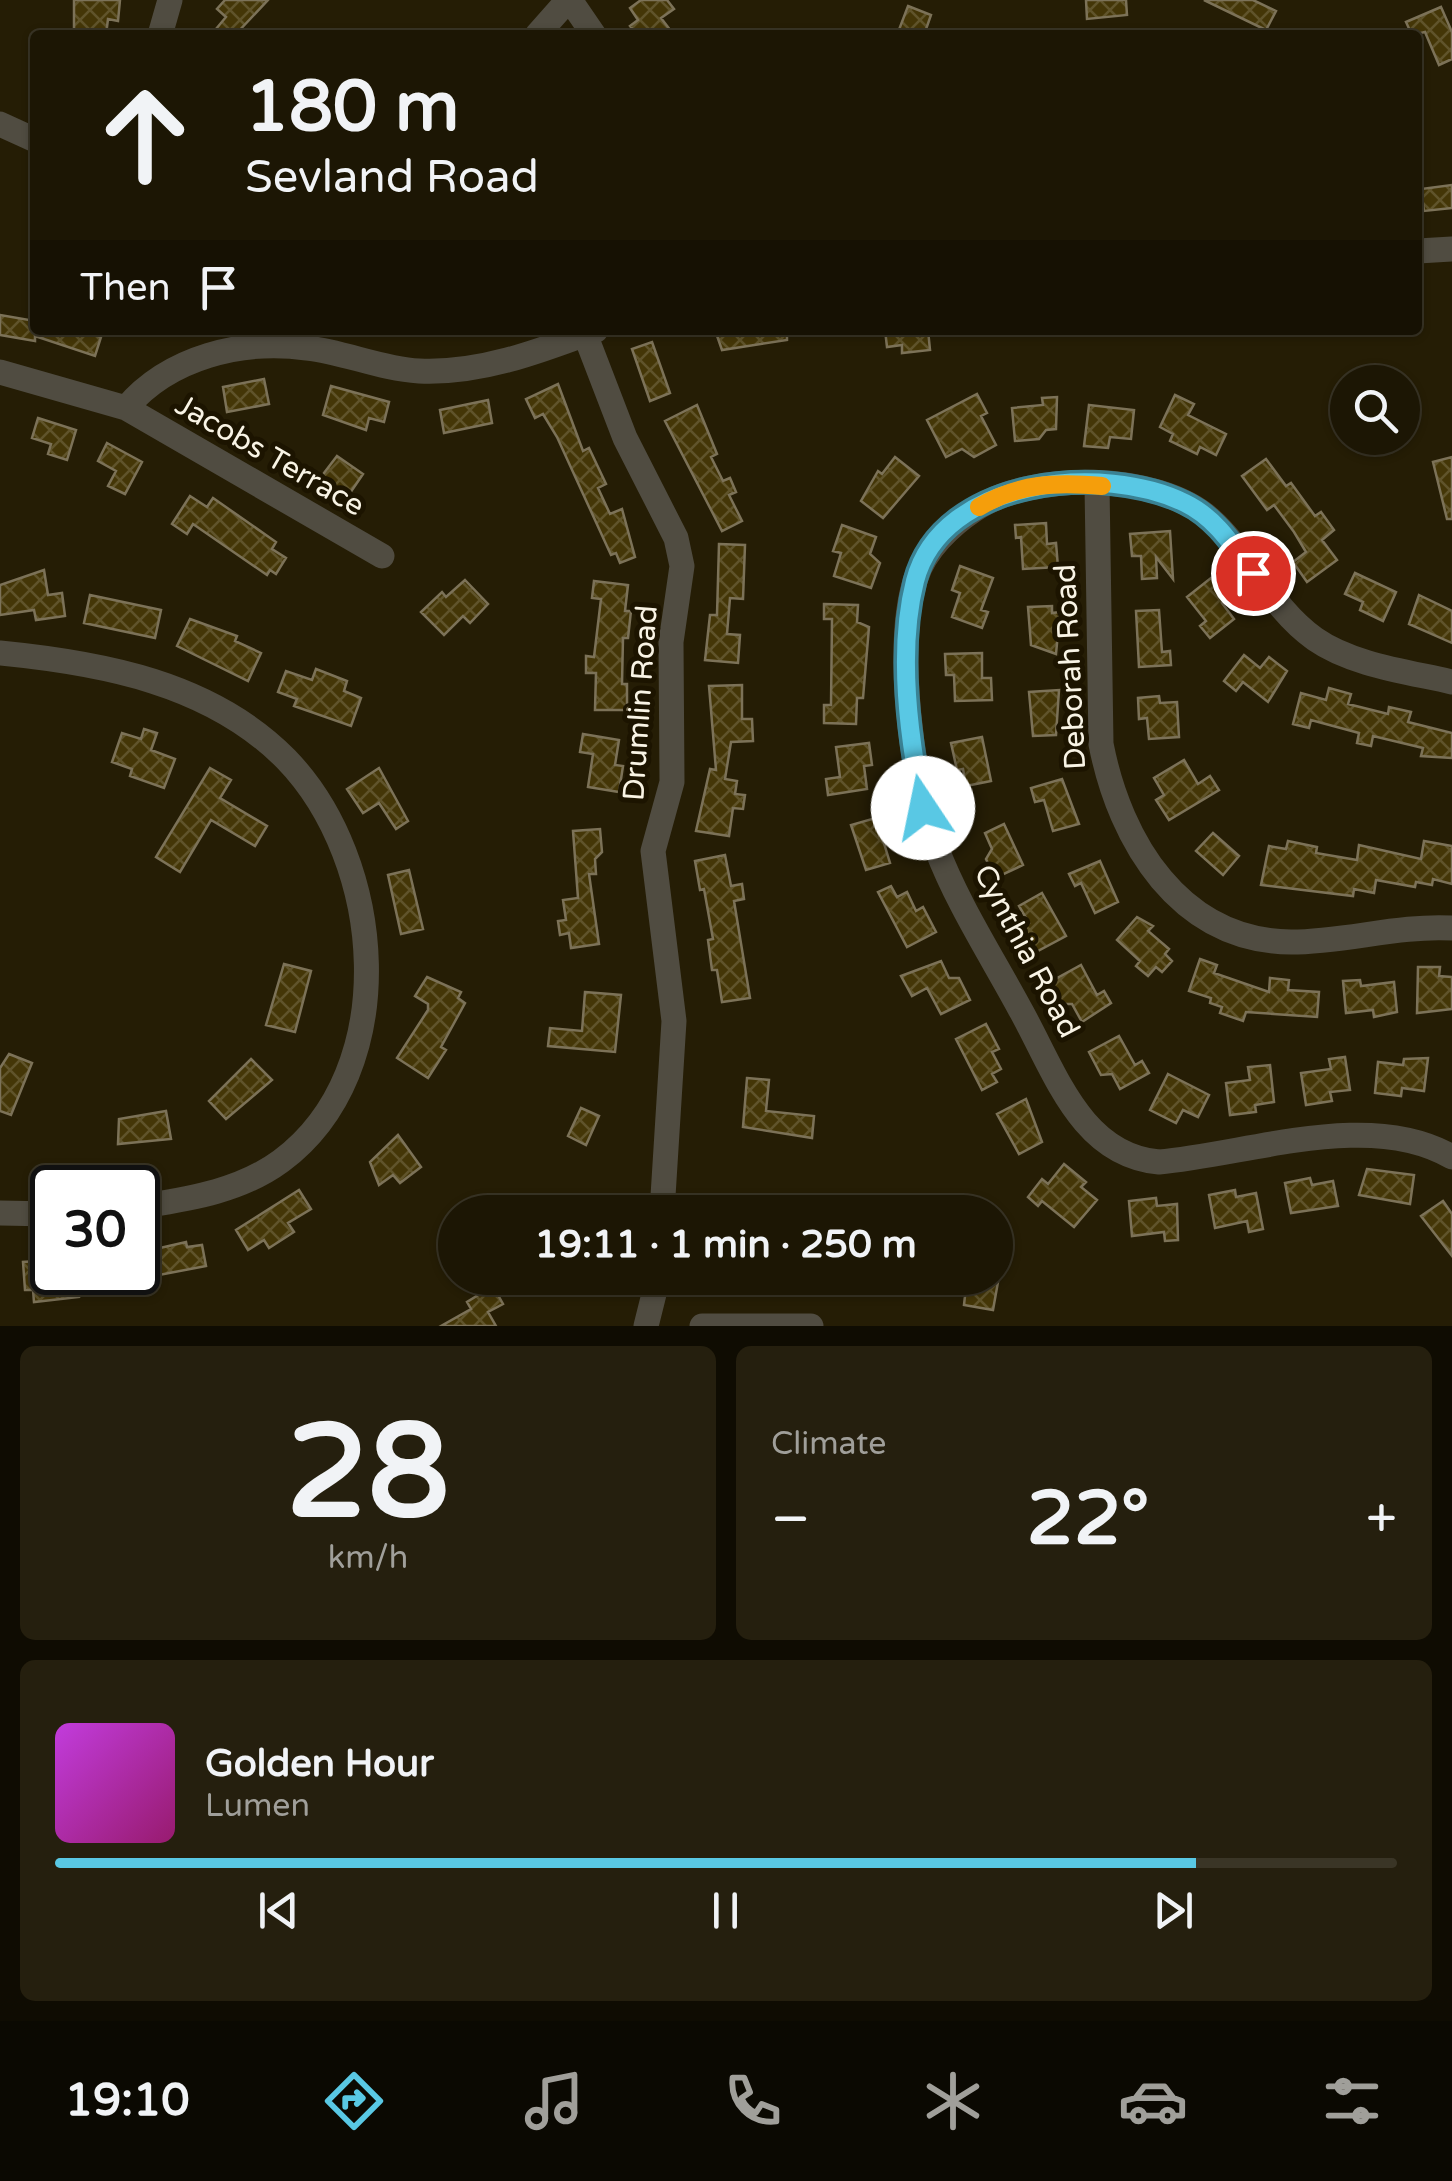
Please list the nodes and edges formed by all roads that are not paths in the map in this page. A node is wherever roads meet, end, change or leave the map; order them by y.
1 (170, 0) edge
2 (569, 0) edge
3 (161, 30) edge
4 (542, 30) edge
5 (590, 30) edge
6 (0, 124) edge
7 (30, 138) edge
8 (1452, 249) edge
9 (1422, 251) edge
10 (581, 335) edge
11 (592, 335) edge
12 (310, 339) edge
13 (0, 372) edge
14 (126, 408) junction
15 (1096, 485) junction
16 (382, 556) dead end
17 (0, 653) edge
18 (1452, 682) edge
19 (1452, 928) edge
20 (1452, 1157) edge
21 (663, 1195) edge
22 (160, 1203) edge
23 (0, 1213) edge
24 (30, 1214) edge
25 (654, 1295) edge
26 (646, 1326) edge
27 (702, 1326) edge
28 (811, 1326) edge

1 - 3 street
2 - 4 street
2 - 5 street
6 - 7 street
8 - 9 street
10 - 12 street
11 - 21 street, Drumlin Road
12 - 14 street
13 - 14 street, Jacobs Terrace
14 - 16 street, Jacobs Terrace
15 - 18 street, Cynthia Road
15 - 19 street, Deborah Road
15 - 20 street, Cynthia Road
17 - 22 street
23 - 24 street
25 - 26 street
27 - 28 street

